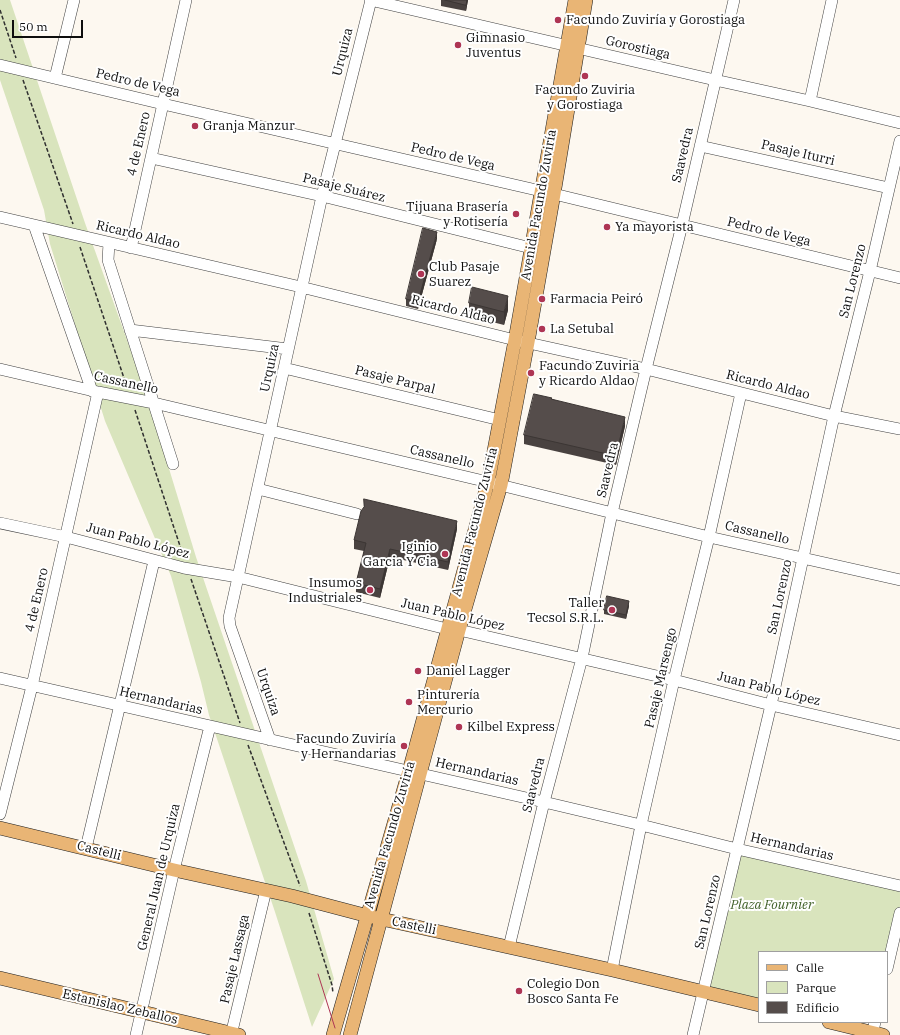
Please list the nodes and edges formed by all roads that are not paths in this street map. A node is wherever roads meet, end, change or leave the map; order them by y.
1 (74, 0) edge
2 (186, 0) edge
3 (371, 0) edge
4 (574, 0) edge
5 (586, 0) edge
6 (734, 0) edge
7 (832, 0) edge
8 (572, 47) junction
9 (0, 65) edge
10 (55, 78) junction
11 (715, 80) junction
12 (810, 101) junction
13 (163, 104) junction
14 (900, 123) edge
15 (900, 141) edge
16 (335, 144) junction
17 (700, 146) junction
18 (150, 158) junction
19 (889, 188) junction
20 (541, 192) junction
21 (554, 194) junction
22 (322, 196) junction
23 (0, 217) edge
24 (34, 225) junction
25 (682, 225) junction
26 (109, 243) junction
27 (131, 248) junction
28 (531, 248) junction
29 (870, 271) junction
30 (900, 278) edge
31 (301, 287) junction
32 (130, 330) junction
33 (514, 340) junction
34 (528, 342) junction
35 (288, 349) junction
36 (284, 368) junction
37 (0, 369) edge
38 (646, 369) junction
39 (95, 391) junction
40 (741, 393) junction
41 (154, 403) junction
42 (834, 416) junction
43 (500, 420) junction
44 (900, 430) edge
45 (271, 431) junction
46 (174, 464) dead end
47 (488, 482) junction
48 (501, 485) junction
49 (258, 489) junction
50 (612, 513) junction
51 (356, 514) dead end
52 (0, 523) edge
53 (66, 537) junction
54 (709, 537) junction
55 (803, 558) junction
56 (154, 561) junction
57 (238, 577) junction
58 (900, 580) edge
59 (453, 629) junction
60 (582, 658) junction
61 (0, 678) edge
62 (674, 680) junction
63 (32, 686) junction
64 (771, 705) junction
65 (120, 706) junction
66 (210, 726) junction
67 (900, 735) edge
68 (270, 740) junction
69 (414, 772) junction
70 (544, 802) junction
71 (0, 814) edge
72 (641, 825) junction
73 (0, 828) edge
74 (86, 848) junction
75 (737, 849) junction
76 (174, 870) junction
77 (900, 886) edge
78 (266, 890) junction
79 (900, 913) edge
80 (368, 916) junction
81 (381, 918) junction
82 (509, 947) junction
83 (355, 961) junction
84 (888, 965) edge
85 (612, 970) junction
86 (0, 978) edge
87 (704, 991) junction
88 (758, 1005) edge
89 (142, 1012) junction
90 (834, 1023) edge
91 (876, 1031) edge
92 (234, 1034) edge
93 (136, 1035) edge
94 (333, 1035) edge
95 (349, 1035) edge
96 (693, 1035) edge

1 - 10 street
2 - 13 street, 4 de Enero
3 - 8 street, Gorostiaga
3 - 16 street, Urquiza
4 - 8 main road, Avenida Facundo Zuviría
5 - 8 main road, Avenida Facundo Zuviría
6 - 11 street, Saavedra
7 - 12 street
8 - 11 street, Gorostiaga
8 - 20 main road, Avenida Facundo Zuviría
8 - 21 main road, Avenida Facundo Zuviría
9 - 10 street, Pedro de Vega
10 - 13 street, Pedro de Vega
11 - 12 street, Gorostiaga
11 - 17 street, Saavedra
12 - 14 street, Gorostiaga
13 - 16 street, Pedro de Vega
13 - 18 street, 4 de Enero
15 - 19 street, San Lorenzo
16 - 20 street, Pedro de Vega
16 - 22 street, Urquiza
17 - 19 street, Pasaje Iturri
17 - 25 street, Saavedra
18 - 22 street, Pasaje Suárez
18 - 27 street, 4 de Enero
19 - 29 street, San Lorenzo
20 - 21 street, Pedro de Vega
20 - 28 main road, Avenida Facundo Zuviría
21 - 25 street, Pedro de Vega
21 - 34 main road, Avenida Facundo Zuviría
22 - 28 street, Pasaje Suárez
22 - 31 street, Urquiza
23 - 24 street, Ricardo Aldao
24 - 26 street, Ricardo Aldao
24 - 39 street
25 - 29 street, Pedro de Vega
25 - 38 street, Saavedra
26 - 27 street, Ricardo Aldao
26 - 32 street
27 - 31 street, Ricardo Aldao
28 - 33 main road, Avenida Facundo Zuviría
29 - 30 street, Pedro de Vega
29 - 42 street, San Lorenzo
31 - 33 street, Ricardo Aldao
31 - 35 street, Urquiza
32 - 35 street
32 - 41 street
33 - 34 street, Ricardo Aldao
33 - 43 main road, Avenida Facundo Zuviría
34 - 38 street, Ricardo Aldao
34 - 48 main road, Avenida Facundo Zuviría
35 - 36 street, Urquiza
36 - 43 street, Pasaje Parpal
36 - 45 street, Urquiza
37 - 39 street, Cassanello
38 - 40 street, Ricardo Aldao
38 - 50 street, Saavedra
39 - 41 street, Cassanello
39 - 53 street, 4 de Enero
40 - 42 street, Ricardo Aldao
40 - 54 street, Pasaje Marsengo
41 - 45 street, Cassanello
41 - 46 street
42 - 44 street, Ricardo Aldao
42 - 55 street, San Lorenzo
43 - 47 main road, Avenida Facundo Zuviría
45 - 47 street, Cassanello
45 - 49 street, Urquiza
47 - 48 street, Cassanello
47 - 59 main road, Avenida Facundo Zuviría
48 - 50 street, Cassanello
48 - 59 main road, Avenida Facundo Zuviría
49 - 51 street
49 - 57 street, Urquiza
50 - 54 street, Cassanello
50 - 60 street, Saavedra
52 - 53 street, Juan Pablo López
53 - 56 street, Juan Pablo López
53 - 63 street, 4 de Enero
54 - 55 street, Cassanello
54 - 62 street, Pasaje Marsengo
55 - 58 street, Cassanello
55 - 64 street, San Lorenzo
56 - 57 street, Juan Pablo López
56 - 65 street
57 - 59 street, Juan Pablo López
57 - 68 street, Urquiza
59 - 60 street, Juan Pablo López
59 - 69 main road, Avenida Facundo Zuviría
60 - 62 street, Juan Pablo López
60 - 70 street, Saavedra
61 - 63 street, Hernandarias
62 - 64 street, Juan Pablo López
62 - 72 street, Pasaje Marsengo
63 - 65 street, Hernandarias
63 - 71 street, 4 de Enero
64 - 67 street, Juan Pablo López
64 - 75 street, San Lorenzo
65 - 66 street, Hernandarias
65 - 74 street
66 - 68 street, Hernandarias
66 - 76 street, General Juan de Urquiza
68 - 69 street, Hernandarias
69 - 70 street, Hernandarias
69 - 80 main road, Avenida Facundo Zuviría
69 - 81 main road, Avenida Facundo Zuviría
70 - 72 street, Hernandarias
70 - 82 street, Saavedra
72 - 75 street, Hernandarias
72 - 85 street, Pasaje Marsengo
73 - 74 main road, Castelli
74 - 76 main road, Castelli
75 - 77 street, Hernandarias
75 - 87 street, San Lorenzo
76 - 78 main road, Castelli
76 - 89 street, General Juan de Urquiza
78 - 80 main road, Castelli
78 - 92 street, Pasaje Lassaga
79 - 84 street
80 - 81 main road, Castelli
80 - 83 main road, Avenida Facundo Zuviría
81 - 82 main road, Castelli
81 - 95 main road, Avenida Facundo Zuviría
82 - 85 main road, Castelli
83 - 94 main road, Avenida Facundo Zuviría
83 - 95 main road
85 - 87 main road, Castelli
86 - 89 main road, Estanislao Zeballos
87 - 88 main road, Castelli
87 - 96 street, San Lorenzo
89 - 92 main road, Estanislao Zeballos
89 - 93 street, General Juan de Urquiza
90 - 91 main road

